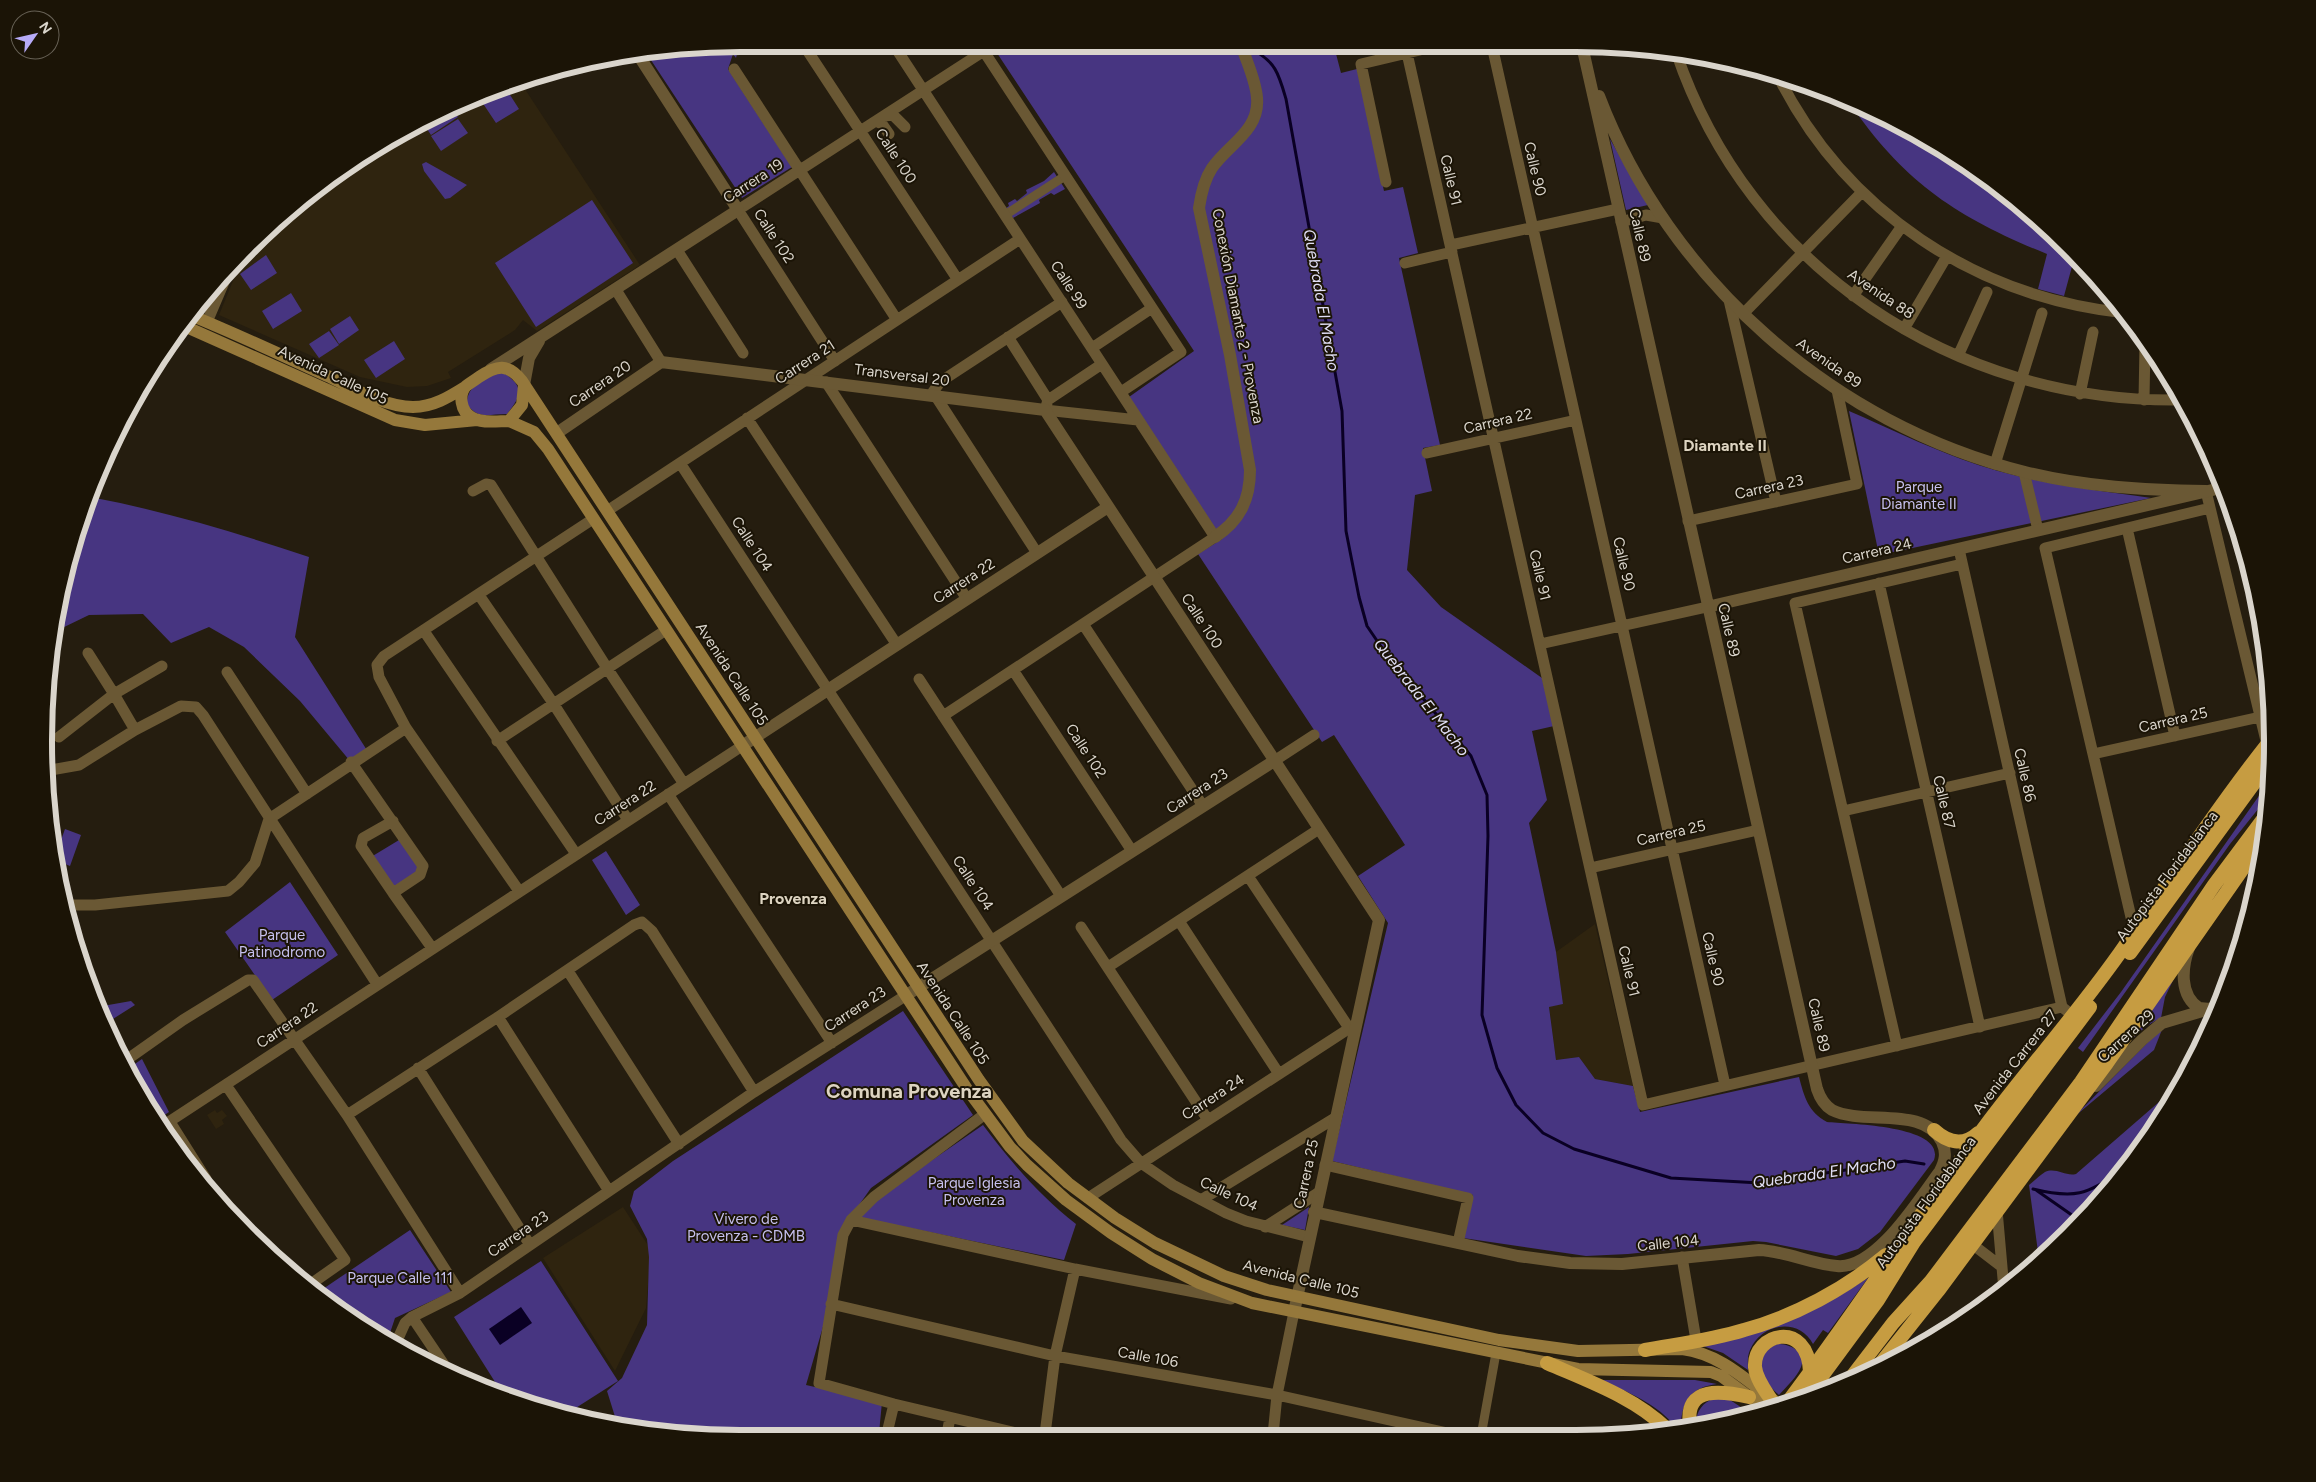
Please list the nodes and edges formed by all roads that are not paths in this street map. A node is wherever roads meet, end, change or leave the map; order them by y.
1 (808, 52) edge
2 (898, 52) edge
3 (981, 52) edge
4 (985, 52) edge
5 (1244, 52) edge
6 (1412, 52) edge
7 (1493, 52) edge
8 (1584, 52) edge
9 (1584, 52) edge
10 (1408, 53) junction
11 (641, 60) edge
12 (1680, 61) edge
13 (734, 69) dead end
14 (1784, 85) edge
15 (924, 90) junction
16 (880, 119) junction
17 (905, 127) dead end
18 (860, 131) junction
19 (889, 134) dead end
20 (800, 170) junction
21 (1066, 176) junction
22 (1386, 182) dead end
23 (1862, 192) junction
24 (738, 210) junction
25 (1005, 215) junction
26 (1619, 215) junction
27 (1663, 218) junction
28 (1902, 226) junction
29 (1533, 227) junction
30 (1020, 239) junction
31 (1451, 249) junction
32 (677, 250) junction
33 (1803, 252) junction
34 (1947, 256) junction
35 (1405, 263) dead end
36 (958, 280) junction
37 (221, 290) edge
38 (616, 290) junction
39 (1987, 292) dead end
40 (1853, 296) junction
41 (1729, 300) junction
42 (1062, 302) junction
43 (1152, 308) junction
44 (2112, 311) edge
45 (2042, 312) dead end
46 (1743, 314) junction
47 (198, 318) edge
48 (897, 320) junction
49 (207, 322) junction
50 (190, 329) edge
51 (1904, 329) junction
52 (2093, 332) dead end
53 (1008, 337) junction
54 (540, 339) junction
55 (1092, 348) junction
56 (743, 353) dead end
57 (2145, 355) edge
58 (1958, 356) junction
59 (835, 361) junction
60 (661, 362) junction
61 (1102, 364) junction
62 (491, 369) junction
63 (807, 379) junction
64 (2021, 380) junction
65 (826, 382) junction
66 (524, 385) junction
67 (465, 387) junction
68 (1837, 390) junction
69 (1121, 392) junction
70 (2080, 394) junction
71 (934, 396) junction
72 (2144, 400) junction
73 (2173, 400) edge
74 (1047, 405) junction
75 (747, 418) junction
76 (477, 420) junction
77 (1138, 420) junction
78 (1576, 420) junction
79 (509, 421) junction
80 (557, 433) junction
81 (1494, 438) junction
82 (1427, 453) dead end
83 (680, 463) junction
84 (1995, 464) junction
85 (2024, 472) junction
86 (2215, 489) edge
87 (2152, 490) junction
88 (473, 491) dead end
89 (2206, 491) junction
90 (1776, 502) junction
91 (2154, 503) junction
92 (1108, 507) junction
93 (2210, 508) junction
94 (607, 511) junction
95 (593, 519) junction
96 (1688, 521) junction
97 (2127, 528) junction
98 (2038, 530) junction
99 (1215, 537) junction
100 (1959, 549) junction
101 (1037, 553) junction
102 (536, 558) junction
103 (1962, 564) junction
104 (1154, 577) junction
105 (1879, 583) junction
106 (478, 595) junction
107 (967, 599) junction
108 (1707, 607) junction
109 (1083, 624) junction
110 (1622, 625) junction
111 (666, 630) junction
112 (424, 631) junction
113 (1540, 644) junction
114 (897, 645) junction
115 (88, 653) dead end
116 (162, 666) dead end
117 (607, 668) junction
118 (1013, 670) junction
119 (227, 672) dead end
120 (919, 679) dead end
121 (828, 690) junction
122 (114, 694) junction
123 (552, 703) junction
124 (943, 716) junction
125 (2260, 717) junction
126 (406, 728) junction
127 (2263, 728) edge
128 (135, 730) junction
129 (1314, 735) dead end
130 (2176, 736) junction
131 (59, 737) dead end
132 (755, 738) junction
133 (497, 741) junction
134 (742, 746) junction
135 (2264, 749) edge
136 (2093, 754) junction
137 (1274, 760) junction
138 (351, 762) junction
139 (53, 770) edge
140 (2263, 771) edge
141 (2010, 773) junction
142 (684, 784) junction
143 (1927, 792) junction
144 (307, 794) junction
145 (668, 794) junction
146 (1203, 806) junction
147 (1843, 811) junction
148 (269, 819) junction
149 (628, 820) junction
150 (393, 821) junction
151 (2258, 825) edge
152 (1319, 829) junction
153 (1758, 830) junction
154 (1672, 850) junction
155 (1132, 851) junction
156 (2254, 852) edge
157 (576, 854) junction
158 (1590, 868) junction
159 (1248, 876) junction
160 (519, 891) junction
161 (393, 893) junction
162 (1062, 896) junction
163 (73, 905) edge
164 (1379, 920) joint
165 (1179, 921) junction
166 (1081, 927) dead end
167 (2134, 930) junction
168 (991, 941) junction
169 (2191, 942) junction
170 (432, 948) junction
171 (1108, 967) junction
172 (568, 970) junction
173 (377, 984) junction
174 (918, 988) junction
175 (905, 996) junction
176 (2209, 1007) edge
177 (2209, 1009) edge
178 (2067, 1011) junction
179 (498, 1017) junction
180 (1352, 1026) junction
181 (1980, 1027) junction
182 (295, 1040) junction
183 (832, 1043) junction
184 (1898, 1046) junction
185 (130, 1057) edge
186 (1811, 1065) junction
187 (418, 1068) junction
188 (1279, 1074) junction
189 (226, 1085) junction
190 (1726, 1086) junction
191 (754, 1092) junction
192 (2071, 1111) junction
193 (985, 1114) junction
194 (347, 1116) junction
195 (1335, 1118) junction
196 (1208, 1120) junction
197 (168, 1122) edge
198 (1985, 1126) junction
199 (1934, 1130) junction
200 (679, 1144) junction
201 (1141, 1164) junction
202 (1324, 1165) junction
203 (609, 1191) junction
204 (1318, 1193) junction
205 (1088, 1198) junction
206 (1200, 1200) junction
207 (1997, 1210) junction
208 (1314, 1212) junction
209 (851, 1220) junction
210 (1265, 1227) junction
211 (1309, 1237) junction
212 (1458, 1243) junction
213 (1899, 1243) junction
214 (1972, 1244) junction
215 (530, 1245) junction
216 (1682, 1257) junction
217 (2002, 1268) junction
218 (1075, 1269) junction
219 (2003, 1280) edge
220 (315, 1281) edge
221 (460, 1293) junction
222 (1297, 1296) junction
223 (1252, 1303) junction
224 (831, 1304) junction
225 (1294, 1312) junction
226 (412, 1317) junction
227 (398, 1338) edge
228 (1696, 1340) junction
229 (1645, 1350) junction
230 (1496, 1353) junction
231 (1888, 1354) edge
232 (1055, 1356) junction
233 (441, 1360) edge
234 (1547, 1363) junction
235 (1859, 1368) edge
236 (1810, 1372) junction
237 (1814, 1386) edge
238 (1277, 1394) junction
239 (1793, 1394) edge
240 (1749, 1397) junction
241 (1768, 1401) edge
242 (1767, 1402) edge
243 (1764, 1403) edge
244 (894, 1404) junction
245 (950, 1418) junction
246 (1690, 1419) edge
247 (1661, 1424) edge
248 (889, 1430) edge
249 (948, 1430) edge
250 (997, 1430) edge
251 (1046, 1430) edge
252 (1273, 1430) edge
253 (1435, 1430) edge
254 (1482, 1430) edge

1 - 18 street, Calle 100
2 - 15 street, Calle 99
3 - 15 street, Carrera 19
4 - 21 street
5 - 99 street, Conexión Diamante 2 - Provenza
6 - 10 street
7 - 29 street, Calle 90
8 - 26 street, Calle 89
9 - 27 street, Avenida 89
10 - 22 street
10 - 31 street, Calle 91
11 - 24 street, Calle 102
12 - 33 street, Avenida 88
13 - 20 street
14 - 23 street
15 - 16 street, Carrera 19
15 - 25 street, Calle 99
16 - 17 street
16 - 18 street, Carrera 19
16 - 19 street
18 - 20 street, Carrera 19
18 - 36 street, Calle 100
20 - 24 street, Carrera 19
20 - 48 street
21 - 25 street
21 - 43 street
23 - 28 street
23 - 33 street
24 - 32 street, Carrera 19
24 - 59 street, Calle 102
25 - 30 street, Calle 99
26 - 27 street
26 - 29 street
26 - 96 street, Calle 89
27 - 41 street, Avenida 89
28 - 34 street
28 - 40 street
29 - 31 street
29 - 78 street, Calle 90
30 - 36 street, Carrera 21
30 - 42 street, Calle 99
31 - 35 street
31 - 81 street, Calle 91
32 - 38 street, Carrera 19
32 - 56 street
33 - 40 street, Avenida 88
33 - 46 street
34 - 44 street
34 - 51 street
36 - 48 street, Carrera 21
37 - 49 street
38 - 54 street, Carrera 19
38 - 60 street
39 - 58 street
40 - 51 street, Avenida 88
41 - 46 street, Avenida 89
41 - 90 street
42 - 53 street
42 - 55 street, Calle 99
43 - 55 street
43 - 69 street
45 - 64 street
46 - 68 street, Avenida 89
47 - 49 main road, Avenida Calle 105
48 - 59 street, Carrera 21
49 - 67 main road, Avenida Calle 105
50 - 76 main road, Avenida Calle 105
51 - 58 street, Avenida 88
52 - 70 street
53 - 71 street
53 - 74 street, Calle 100
54 - 62 street, Carrera 19
54 - 66 street, Carrera 19
55 - 61 street, Calle 99
57 - 72 street
58 - 64 street, Avenida 88
59 - 63 street, Carrera 21
60 - 63 street, Transversal 20
60 - 80 street, Carrera 20
61 - 69 street, Calle 99
61 - 74 street
62 - 66 main road
62 - 67 main road
63 - 65 street, Transversal 20
63 - 75 street, Carrera 21
64 - 70 street, Avenida 88
64 - 84 street
65 - 71 street, Transversal 20
65 - 107 street
66 - 79 main road
66 - 80 main road, Avenida Calle 105
67 - 76 main road
68 - 84 street, Avenida 89
68 - 90 street, Carrera 23
69 - 77 street, Calle 99
70 - 72 street, Avenida 88
71 - 74 street, Transversal 20
71 - 101 street
72 - 73 street, Avenida 88
74 - 77 street, Transversal 20
74 - 92 street, Calle 100
75 - 83 street, Carrera 21
75 - 114 street
76 - 79 main road
77 - 99 street, Calle 99
78 - 81 street, Carrera 22
78 - 110 street, Calle 90
79 - 95 main road, Avenida Calle 105
80 - 94 main road, Avenida Calle 105
81 - 82 street, Carrera 22
81 - 113 street, Calle 91
83 - 94 street, Carrera 21
83 - 121 street, Calle 104
84 - 85 street, Avenida 89
85 - 87 street, Avenida 89
85 - 98 street
86 - 89 street, Carrera 24
87 - 89 street, Avenida 89
87 - 91 street
88 - 102 street
89 - 91 street, Carrera 24
89 - 93 street
90 - 96 street, Carrera 23
91 - 98 street, Carrera 24
92 - 101 street, Carrera 22
92 - 104 street, Calle 100
93 - 97 street
93 - 125 street
94 - 132 main road, Avenida Calle 105
95 - 102 street
95 - 111 main road, Avenida Calle 105
96 - 108 street, Calle 89
97 - 130 street
97 - 136 street
98 - 100 street, Carrera 24
99 - 104 street
100 - 103 street, Calle 86
100 - 108 street, Carrera 24
101 - 107 street, Carrera 22
102 - 106 street
102 - 117 street
103 - 105 street
103 - 141 street, Calle 86
104 - 109 street
104 - 137 street, Calle 100
105 - 143 street, Calle 87
105 - 147 street
106 - 112 street
106 - 123 street
107 - 114 street, Carrera 22
108 - 110 street, Carrera 24
108 - 153 street, Calle 89
109 - 118 street
109 - 146 street
110 - 113 street, Carrera 24
110 - 154 street, Calle 90
111 - 117 street
111 - 134 main road, Avenida Calle 105
112 - 126 street
112 - 133 street
113 - 158 street, Calle 91
114 - 121 street, Carrera 22
115 - 122 street
116 - 122 street
117 - 123 street
117 - 142 street
118 - 124 street
118 - 155 street, Calle 102
119 - 144 street
120 - 124 street
121 - 132 street, Carrera 22
121 - 168 street, Calle 104
122 - 128 street
122 - 131 street
123 - 133 street
123 - 149 street
124 - 162 street
125 - 127 street
125 - 130 street, Carrera 25
126 - 138 street
126 - 160 street
128 - 139 street
128 - 148 street
129 - 137 street
130 - 136 street, Carrera 25
132 - 134 street, Carrera 22
132 - 174 main road, Avenida Calle 105
133 - 157 street
134 - 142 street, Carrera 22
134 - 175 main road, Avenida Calle 105
135 - 167 highway, Avenida Carrera 27
136 - 167 street
137 - 146 street, Carrera 23
137 - 152 street, Calle 100
138 - 144 street
138 - 150 street
140 - 237 highway, Autopista Floridablanca
141 - 143 street
141 - 178 street, Calle 86
142 - 145 street, Carrera 22
143 - 147 street
143 - 181 street, Calle 87
144 - 148 street
145 - 149 street, Carrera 22
145 - 183 street
146 - 155 street, Carrera 23
147 - 184 street
148 - 163 street
148 - 173 street
149 - 157 street, Carrera 22
150 - 161 street
150 - 161 street
151 - 235 highway
152 - 159 street
152 - 164 street, Calle 100
153 - 154 street, Carrera 25
153 - 186 street, Calle 89
154 - 158 street, Carrera 25
154 - 190 street, Calle 90
155 - 162 street, Carrera 23
156 - 169 highway
157 - 160 street, Carrera 22
158 - 190 street, Calle 91
159 - 165 street
159 - 180 street
160 - 170 street, Carrera 22
161 - 170 street
162 - 168 street, Carrera 23
164 - 180 street, Carrera 25
165 - 171 street
165 - 188 street
166 - 171 street
167 - 178 highway, Avenida Carrera 27
168 - 174 street, Carrera 23
168 - 201 street, Calle 104
169 - 176 street, Carrera 29
169 - 192 highway
170 - 173 street, Carrera 22
171 - 196 street
172 - 179 street
172 - 191 street
172 - 200 street
173 - 182 street, Carrera 22
174 - 175 street, Carrera 23
174 - 205 main road, Avenida Calle 105
175 - 183 street, Carrera 23
175 - 193 main road, Avenida Calle 105
177 - 192 street, Carrera 29
178 - 181 street
178 - 198 highway, Avenida Carrera 27
179 - 187 street
179 - 203 street
180 - 188 street, Carrera 24
180 - 195 street, Carrera 25
181 - 184 street
182 - 185 street
182 - 189 street, Carrera 22
182 - 194 street
183 - 191 street, Carrera 23
184 - 186 street
186 - 190 street
186 - 199 street, Calle 89
187 - 194 street
187 - 215 street
188 - 196 street, Carrera 24
189 - 197 street, Carrera 22
189 - 220 street
191 - 200 street, Carrera 23
192 - 207 highway
193 - 209 street
193 - 223 main road, Avenida Calle 105
194 - 221 street
195 - 202 street, Carrera 25
195 - 206 street
196 - 201 street, Carrera 24
198 - 199 highway
198 - 213 highway, Avenida Carrera 27
199 - 216 street, Calle 104
200 - 203 street, Carrera 23
201 - 205 street, Carrera 24
201 - 206 street, Calle 104
202 - 204 street, Carrera 25
202 - 212 street
203 - 215 street, Carrera 23
204 - 208 street, Carrera 25
204 - 210 street
205 - 222 main road, Avenida Calle 105
206 - 210 street, Calle 104
207 - 214 highway
207 - 217 street
208 - 211 street, Carrera 25
208 - 212 street, Calle 104
209 - 218 street
209 - 224 street
210 - 211 street, Calle 104
211 - 222 street, Carrera 25
212 - 216 street, Calle 104
213 - 228 highway
213 - 236 highway, Avenida Carrera 27
214 - 217 street
214 - 231 highway
215 - 221 street, Carrera 23
216 - 228 street
217 - 219 street
218 - 223 street
218 - 232 street
221 - 226 street, Carrera 23
222 - 225 street, Carrera 25
222 - 229 main road, Avenida Calle 105
223 - 225 main road, Avenida Calle 105
224 - 232 street, Calle 106
224 - 244 street
225 - 230 main road, Avenida Calle 105
225 - 238 street, Carrera 25
226 - 227 street
226 - 233 street
228 - 229 highway
229 - 242 main road, Avenida Calle 105
230 - 234 main road, Avenida Calle 105
230 - 254 street
232 - 238 street, Calle 106
232 - 251 street
234 - 240 main road, Avenida Calle 105
234 - 247 highway
236 - 239 highway, Avenida Carrera 27
236 - 241 highway
238 - 252 street, Carrera 25
238 - 253 street, Calle 106
240 - 243 main road, Avenida Calle 105
240 - 246 highway
244 - 245 street
244 - 248 street
245 - 249 street
245 - 250 street

